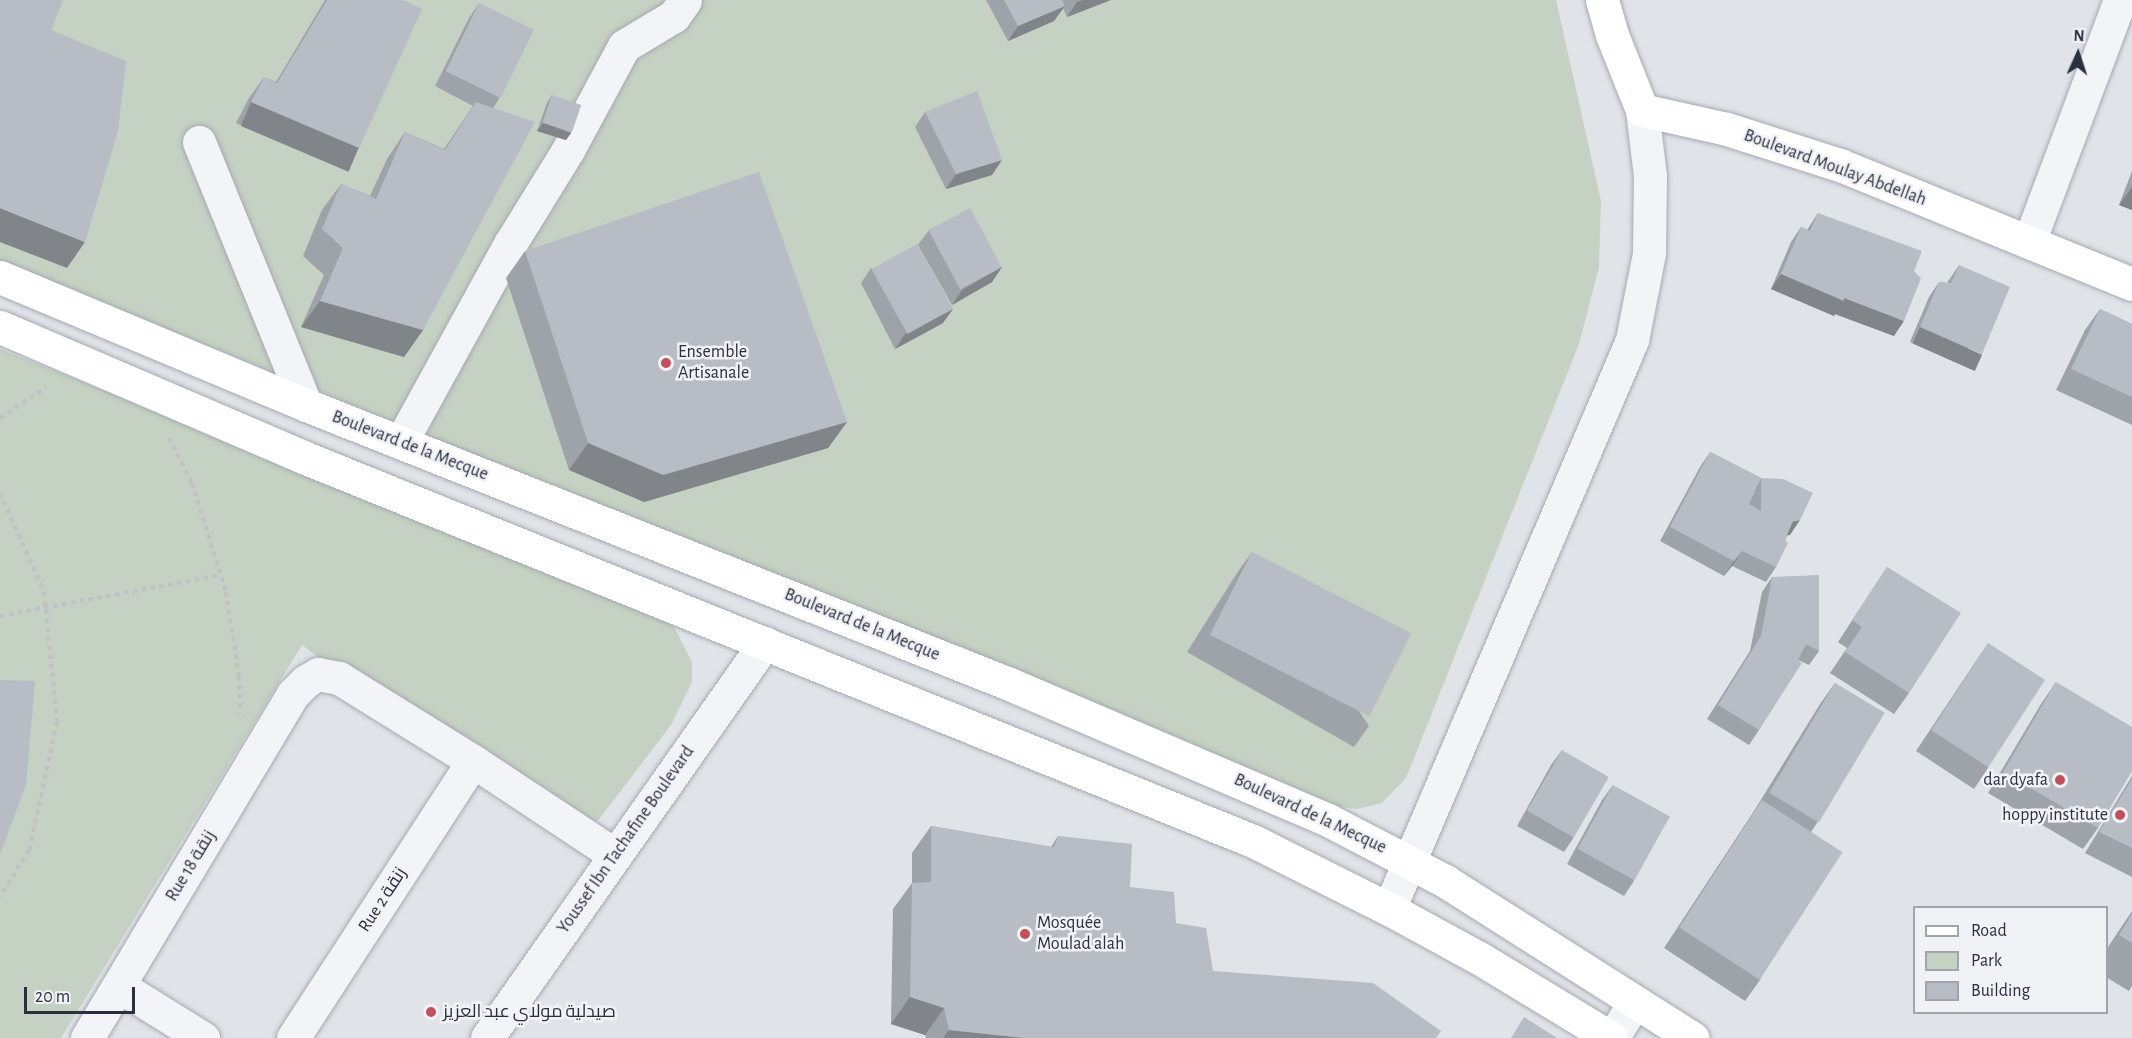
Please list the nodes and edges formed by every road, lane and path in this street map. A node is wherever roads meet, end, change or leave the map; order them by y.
1 (685, 0) edge
2 (1602, 0) edge
3 (2120, 0) edge
4 (1642, 110) junction
5 (199, 142) dead end
6 (2029, 242) junction
7 (0, 277) edge
8 (2132, 284) edge
9 (0, 327) edge
10 (55, 382) dead end
11 (306, 405) junction
12 (0, 418) edge
13 (167, 435) dead end
14 (401, 442) junction
15 (0, 493) edge
16 (221, 575) junction
17 (755, 582) junction
18 (46, 608) junction
19 (832, 613) junction
20 (0, 616) edge
21 (733, 630) junction
22 (765, 643) junction
23 (810, 661) junction
24 (240, 720) dead end
25 (473, 761) junction
26 (615, 855) junction
27 (1410, 861) junction
28 (0, 897) edge
29 (1389, 909) junction
30 (119, 986) junction
31 (1634, 1003) junction
32 (87, 1038) edge
33 (202, 1038) edge
34 (292, 1038) edge
35 (487, 1038) edge
36 (1611, 1038) edge
37 (1692, 1038) edge

1 - 14 street
2 - 4 main road
3 - 6 street
4 - 6 main road, Boulevard Moulay Abdellah
4 - 27 street
5 - 11 street
6 - 8 main road, Boulevard Moulay Abdellah
7 - 11 main road, Boulevard de la Mecque
9 - 21 main road
10 - 12 path
11 - 14 main road, Boulevard de la Mecque
13 - 16 path
14 - 17 main road, Boulevard de la Mecque
15 - 18 path
16 - 18 path
16 - 24 path
17 - 19 main road, Boulevard de la Mecque
17 - 21 main road
18 - 20 path
18 - 28 path
19 - 23 main road
19 - 27 main road, Boulevard de la Mecque
21 - 22 main road
22 - 23 main road
22 - 26 street, Youssef Ibn Tachafine Boulevard
23 - 29 main road
25 - 26 street, Rue 18 زنقة
25 - 30 street, Rue 18 زنقة
25 - 34 street, Rue 2 زنقة
26 - 35 street, Youssef Ibn Tachafine Boulevard
27 - 29 street
27 - 31 main road, Boulevard de la Mecque
29 - 36 main road
30 - 32 street, Rue 18 زنقة
30 - 33 street
31 - 36 street
31 - 37 main road, Boulevard de la Mecque

